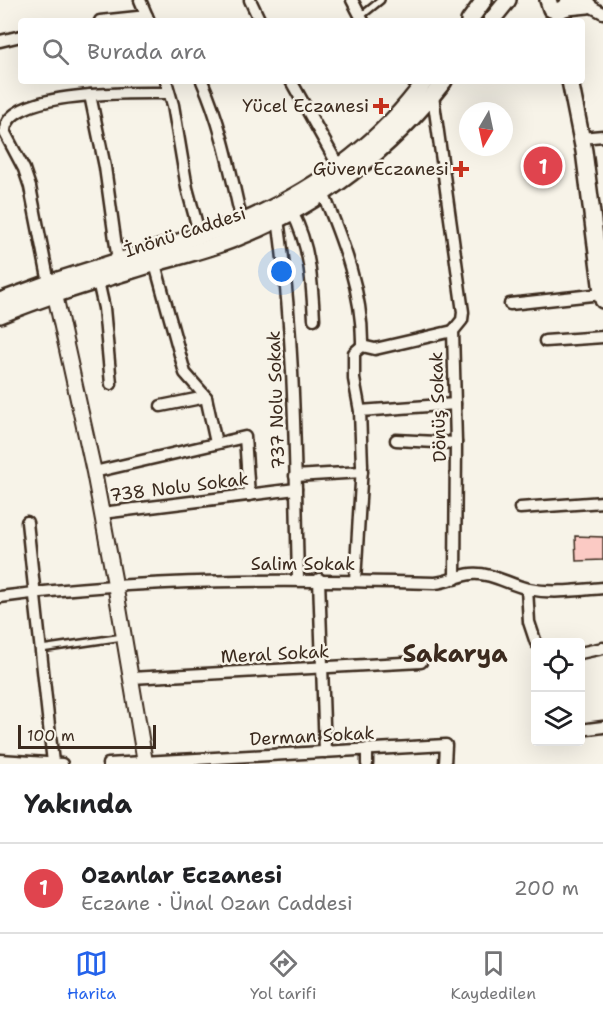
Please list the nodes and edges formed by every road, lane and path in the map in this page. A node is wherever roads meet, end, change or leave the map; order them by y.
1 (140, 0) edge
2 (250, 0) edge
3 (352, 0) edge
4 (381, 0) edge
5 (484, 0) edge
6 (508, 0) edge
7 (564, 8) edge
8 (603, 13) edge
9 (148, 18) edge
10 (259, 18) edge
11 (361, 18) edge
12 (363, 18) edge
13 (471, 18) edge
14 (493, 18) edge
15 (18, 37) edge
16 (0, 41) edge
17 (166, 84) edge
18 (203, 84) edge
19 (293, 84) edge
20 (571, 84) edge
21 (423, 86) edge
22 (168, 93) junction
23 (90, 95) junction
24 (603, 136) edge
25 (581, 138) junction
26 (339, 166) junction
27 (322, 193) junction
28 (292, 212) junction
29 (278, 219) junction
30 (242, 222) junction
31 (200, 236) junction
32 (118, 261) junction
33 (600, 262) edge
34 (155, 264) junction
35 (98, 281) junction
36 (52, 289) junction
37 (603, 297) edge
38 (0, 301) edge
39 (510, 304) dead end
40 (0, 315) edge
41 (314, 319) dead end
42 (453, 331) junction
43 (603, 337) edge
44 (545, 340) dead end
45 (362, 345) junction
46 (111, 384) dead end
47 (206, 397) junction
48 (455, 404) junction
49 (161, 406) dead end
50 (360, 411) junction
51 (396, 440) dead end
52 (216, 443) junction
53 (456, 443) junction
54 (94, 472) junction
55 (362, 472) junction
56 (295, 476) junction
57 (296, 489) junction
58 (249, 495) junction
59 (603, 502) edge
60 (520, 508) dead end
61 (102, 513) junction
62 (27, 522) dead end
63 (298, 579) junction
64 (319, 579) junction
65 (455, 579) junction
66 (355, 580) junction
67 (116, 584) junction
68 (603, 588) edge
69 (527, 589) junction
70 (35, 592) junction
71 (0, 597) edge
72 (124, 637) junction
73 (534, 638) edge
74 (603, 648) edge
75 (41, 650) junction
76 (585, 652) edge
77 (421, 662) dead end
78 (322, 668) junction
79 (131, 678) junction
80 (603, 727) edge
81 (585, 729) edge
82 (367, 749) junction
83 (325, 752) junction
84 (294, 759) edge
85 (0, 760) edge
86 (145, 762) junction
87 (53, 763) edge
88 (62, 764) edge
89 (108, 764) edge
90 (367, 764) edge
91 (445, 764) edge

1 - 9 street
2 - 10 street
3 - 11 street
4 - 12 lane
5 - 13 main road
6 - 14 main road
7 - 8 street
15 - 16 street
17 - 22 street
18 - 30 street
19 - 26 street
20 - 25 main road
21 - 26 main road, İnönü Caddesi
21 - 27 main road, İnönü Caddesi
21 - 42 street, Dönüş Sokak
22 - 23 street
22 - 31 street
23 - 32 street
23 - 36 street
24 - 25 street
25 - 33 main road
26 - 30 main road, İnönü Caddesi
27 - 28 main road, İnönü Caddesi
27 - 45 street
28 - 29 main road, İnönü Caddesi
28 - 41 street
29 - 34 main road, İnönü Caddesi
29 - 56 street, 737 Nolu Sokak
30 - 31 main road, İnönü Caddesi
31 - 32 main road, İnönü Caddesi
32 - 36 main road, İnönü Caddesi
33 - 37 main road
34 - 35 main road, İnönü Caddesi
34 - 47 street
35 - 36 main road, İnönü Caddesi
35 - 46 street
36 - 38 main road, İnönü Caddesi
36 - 40 main road, İnönü Caddesi
36 - 54 street
37 - 39 street
42 - 45 street
42 - 48 street, Dönüş Sokak
43 - 44 street
45 - 50 street
47 - 49 street
47 - 52 street
48 - 50 street
48 - 53 street, Dönüş Sokak
50 - 55 street
51 - 53 street
52 - 54 street
52 - 58 street
53 - 65 street, Dönüş Sokak
54 - 61 street
55 - 56 street
55 - 66 street
56 - 57 street, 737 Nolu Sokak
57 - 58 street, 738 Nolu Sokak
57 - 63 street, 737 Nolu Sokak
58 - 61 street, 738 Nolu Sokak
59 - 60 street
61 - 67 street
62 - 70 street
63 - 64 street, Salim Sokak
63 - 67 street, Salim Sokak
64 - 66 street, Salim Sokak
64 - 78 street
65 - 66 street, Salim Sokak
65 - 69 street, Salim Sokak
67 - 70 street, Salim Sokak
67 - 72 street
68 - 69 street, Salim Sokak
69 - 73 street
70 - 71 street, Salim Sokak
70 - 75 street
72 - 75 lane
72 - 79 street
74 - 76 street
75 - 87 street
77 - 78 street, Meral Sokak
78 - 79 street, Meral Sokak
78 - 83 street
79 - 86 street
80 - 81 street
82 - 83 street, Derman Sokak
82 - 90 street
82 - 91 street, Derman Sokak
83 - 84 street, Derman Sokak
84 - 86 street, Derman Sokak
85 - 87 street
86 - 89 street, Derman Sokak
87 - 88 street

